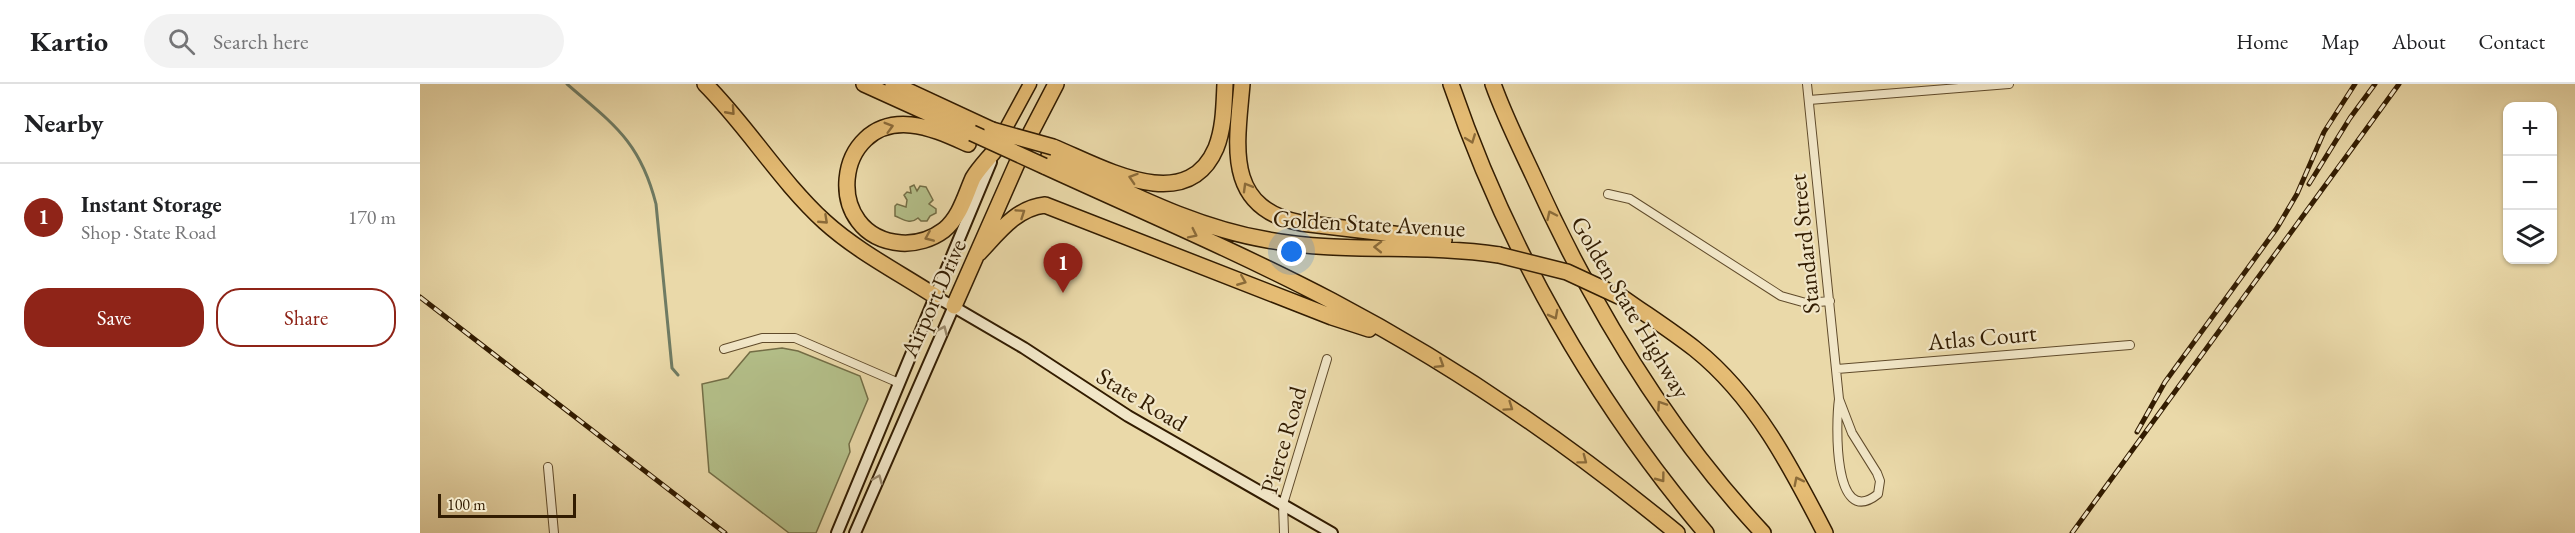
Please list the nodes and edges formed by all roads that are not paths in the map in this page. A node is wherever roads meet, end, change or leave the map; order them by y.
1 (705, 84) edge
2 (864, 84) edge
3 (893, 84) edge
4 (1030, 84) edge
5 (1056, 84) edge
6 (1066, 84) edge
7 (1225, 84) edge
8 (1242, 84) edge
9 (1451, 84) edge
10 (1493, 84) edge
11 (1807, 84) edge
12 (2009, 84) edge
13 (1809, 100) junction
14 (1047, 102) junction
15 (972, 133) junction
16 (996, 149) junction
17 (1046, 158) junction
18 (1608, 194) dead end
19 (979, 253) junction
20 (1499, 254) junction
21 (935, 296) junction
22 (1830, 301) junction
23 (954, 306) junction
24 (1403, 341) junction
25 (2130, 345) dead end
26 (724, 349) dead end
27 (1327, 359) dead end
28 (1837, 369) junction
29 (899, 383) junction
30 (1839, 399) junction
31 (548, 467) dead end
32 (1283, 504) junction
33 (554, 533) edge
34 (837, 533) edge
35 (855, 533) edge
36 (1284, 533) edge
37 (1332, 533) edge
38 (1677, 533) edge
39 (1706, 533) edge
40 (1763, 533) edge
41 (1825, 533) edge

1 -> 21 highway
2 - 15 highway, Golden State Avenue
3 - 15 highway, Golden State Avenue
4 - 16 main road, Airport Drive
5 - 14 highway, Airport Drive
6 - 14 highway
7 -> 17 highway
20 -> 8 highway
9 -> 39 highway
40 -> 10 highway, Golden State Highway
11 - 13 street, Standard Street
12 - 13 street
13 - 22 street, Standard Street
14 - 19 highway, Airport Drive
16 -> 15 highway
15 - 17 highway, Golden State Avenue, bridge
15 - 17 highway, Golden State Avenue, bridge
16 - 21 main road, Airport Drive
20 -> 17 highway, Golden State Avenue
17 -> 24 highway, Golden State Avenue
18 - 22 street
19 - 23 highway, Airport Drive
19 -> 24 highway
41 -> 20 highway, bridge
21 - 23 main road, State Road
21 - 29 main road, Airport Drive
22 - 28 street, Standard Street
23 - 32 main road, State Road
35 -> 23 main road, Airport Drive
24 -> 38 highway, Golden State Avenue
25 - 28 street, Atlas Court
26 - 29 street
27 - 32 street, Pierce Road
28 - 30 street, Standard Street
29 - 34 main road, Airport Drive
30 - 30 street, Standard Street
31 - 33 street
32 - 36 street, Pierce Road
32 - 37 main road, State Road

